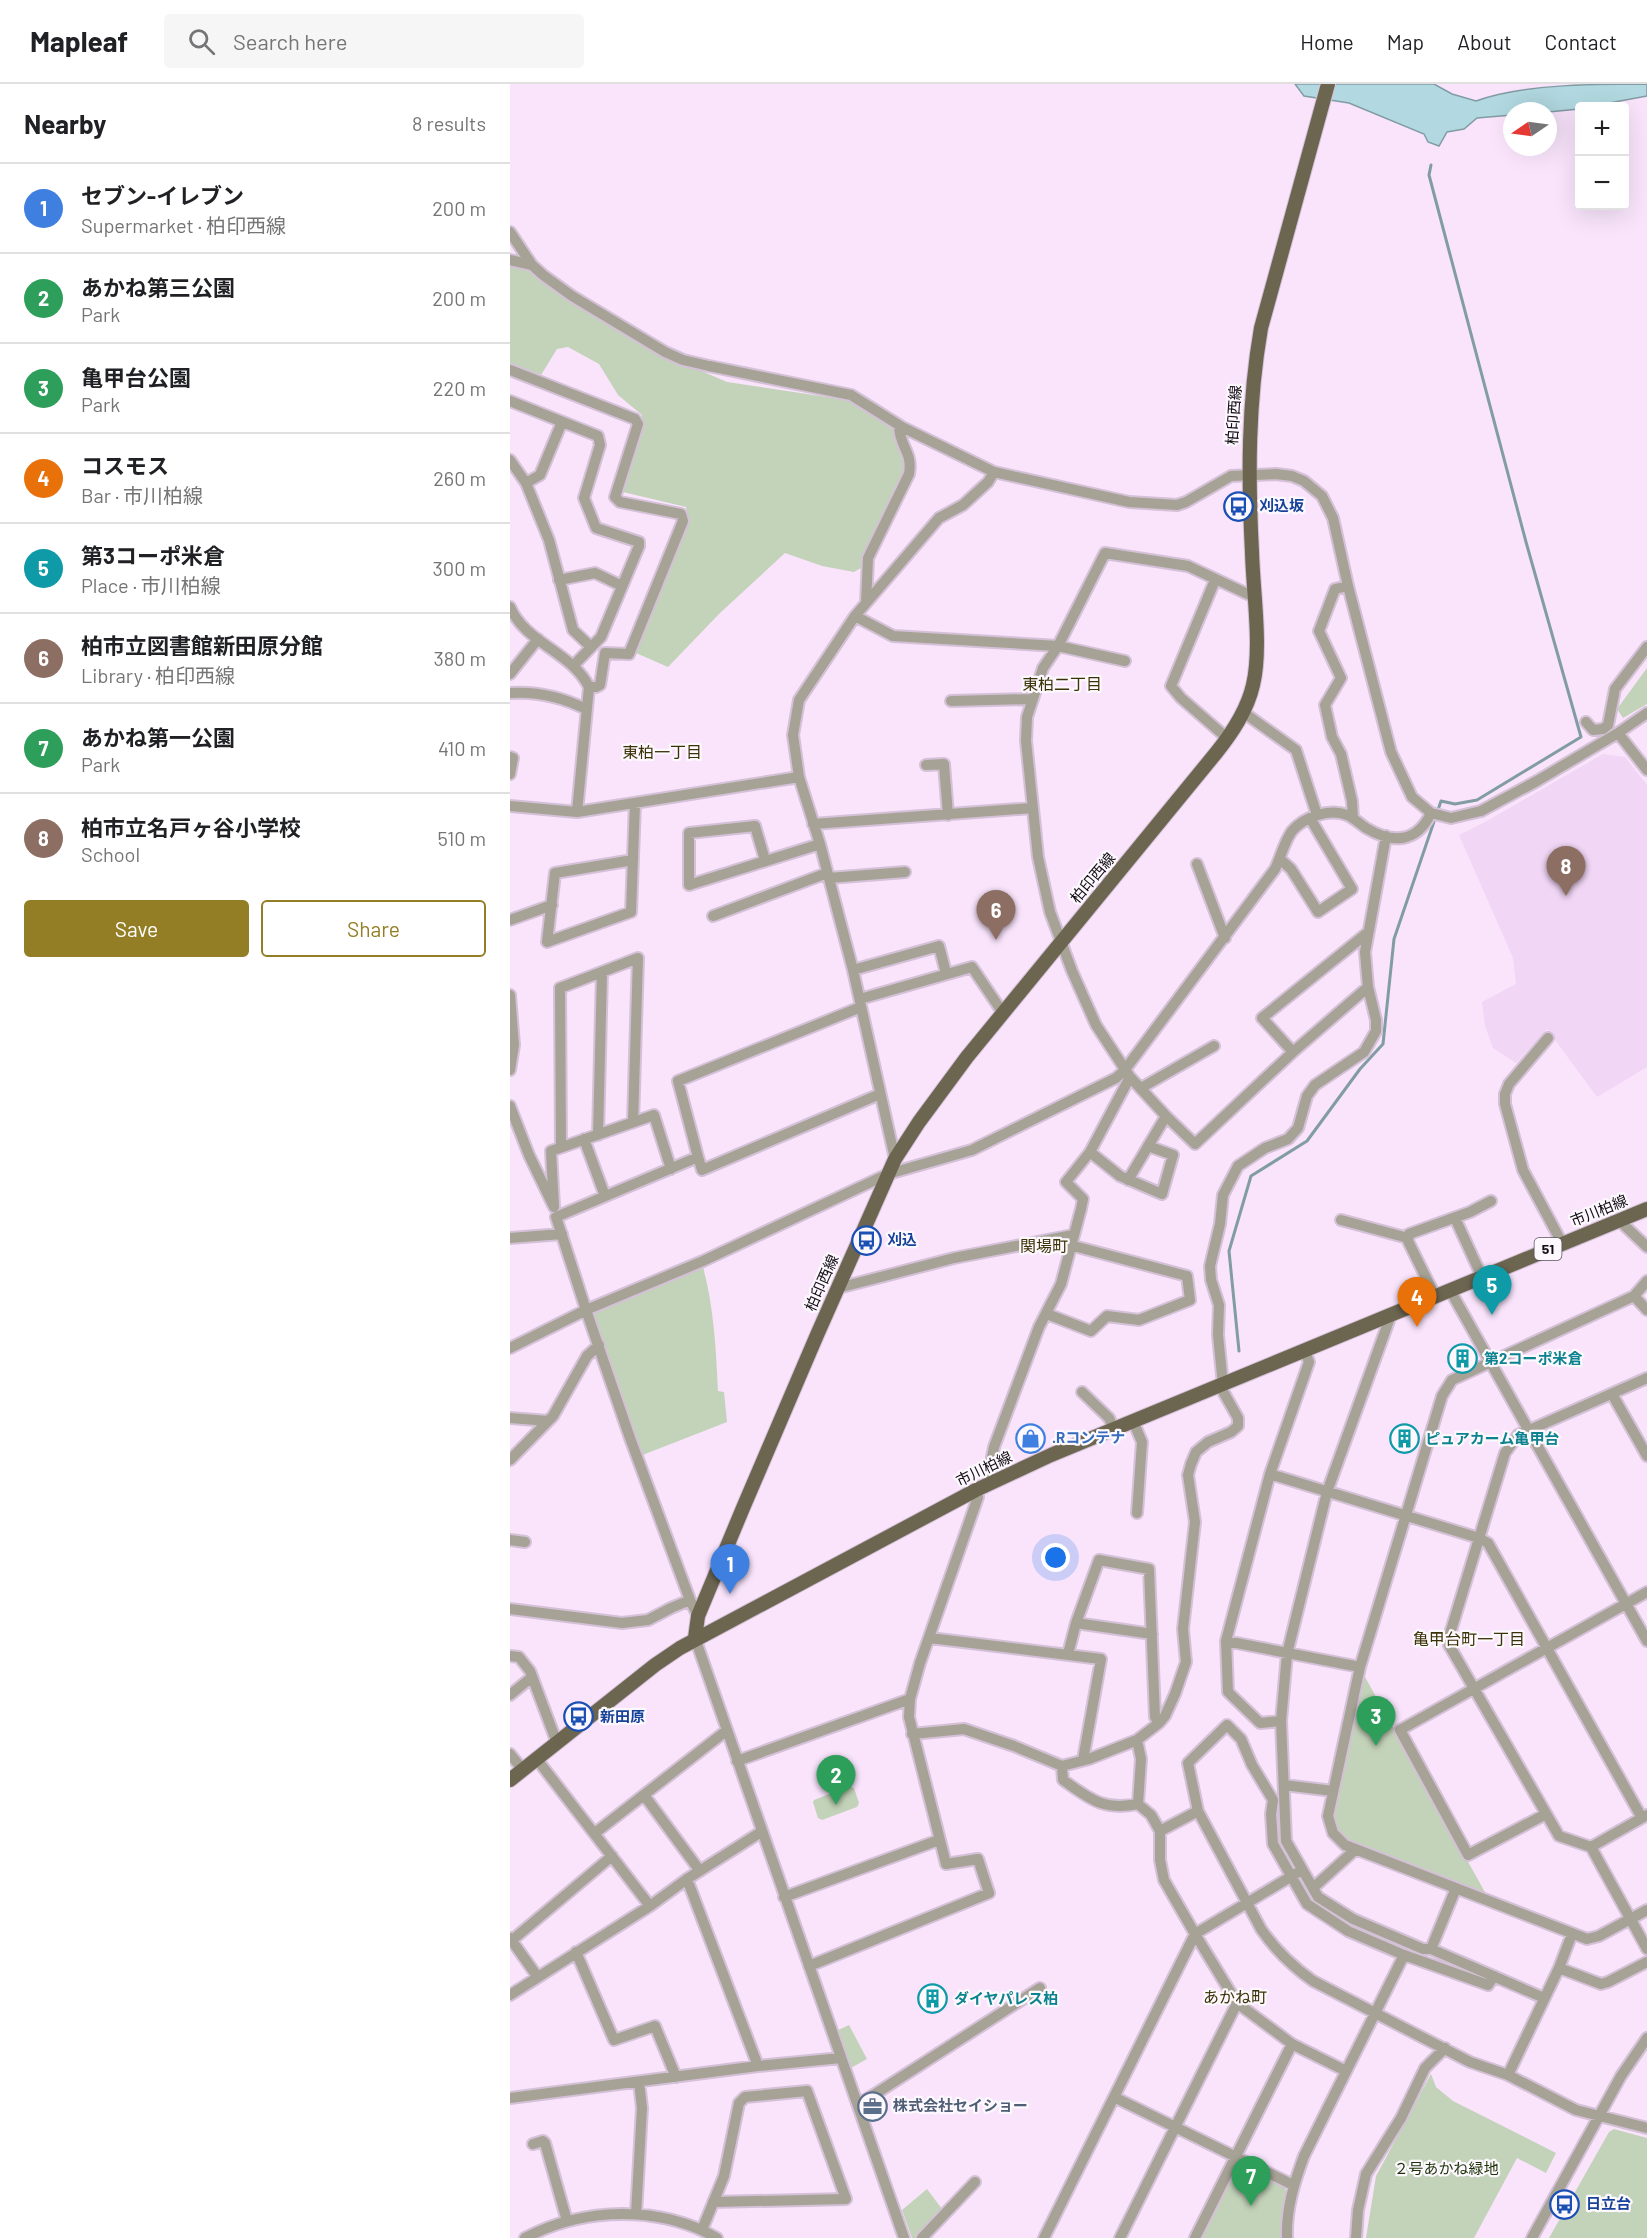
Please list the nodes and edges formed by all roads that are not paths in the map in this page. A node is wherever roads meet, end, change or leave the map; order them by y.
1 (1328, 84) edge
2 (510, 231) edge
3 (510, 261) edge
4 (532, 265) junction
5 (510, 370) edge
6 (510, 401) edge
7 (562, 422) junction
8 (899, 425) junction
9 (510, 460) edge
10 (994, 472) junction
11 (1248, 475) junction
12 (526, 483) junction
13 (559, 580) junction
14 (1215, 580) junction
15 (622, 586) junction
16 (1347, 586) junction
17 (1254, 597) junction
18 (866, 603) junction
19 (511, 610) edge
20 (855, 616) junction
21 (538, 639) junction
22 (1058, 646) junction
23 (591, 647) junction
24 (1647, 647) edge
25 (1125, 661) dead end
26 (573, 666) junction
27 (510, 674) edge
28 (589, 687) junction
29 (510, 693) edge
30 (1033, 699) junction
31 (951, 701) dead end
32 (586, 709) junction
33 (1243, 712) junction
34 (1647, 713) edge
35 (1586, 722) dead end
36 (1608, 725) junction
37 (1615, 735) junction
38 (1227, 738) junction
39 (510, 757) edge
40 (926, 765) dead end
41 (1647, 770) edge
42 (510, 774) edge
43 (799, 777) junction
44 (635, 803) junction
45 (510, 806) edge
46 (1032, 808) junction
47 (577, 812) junction
48 (1431, 813) junction
49 (948, 815) junction
50 (1313, 817) junction
51 (1353, 818) junction
52 (813, 824) junction
53 (1386, 836) junction
54 (820, 844) junction
55 (1280, 859) junction
56 (633, 860) junction
57 (765, 860) junction
58 (1197, 864) dead end
59 (905, 872) dead end
60 (828, 875) junction
61 (552, 905) junction
62 (713, 915) dead end
63 (510, 920) edge
64 (1366, 934) junction
65 (1224, 938) junction
66 (1061, 942) junction
67 (853, 970) junction
68 (602, 972) junction
69 (946, 973) junction
70 (1368, 987) junction
71 (510, 995) edge
72 (860, 1003) junction
73 (1003, 1013) junction
74 (1548, 1038) dead end
75 (1214, 1046) dead end
76 (1293, 1052) junction
77 (510, 1070) edge
78 (1127, 1074) junction
79 (1141, 1088) junction
80 (880, 1094) junction
81 (510, 1106) edge
82 (1166, 1116) junction
83 (633, 1122) junction
84 (598, 1134) junction
85 (584, 1139) junction
86 (1148, 1146) junction
87 (561, 1147) junction
88 (1090, 1152) junction
89 (698, 1157) junction
90 (895, 1159) junction
91 (671, 1169) junction
92 (888, 1174) junction
93 (1128, 1180) junction
94 (605, 1196) junction
95 (1491, 1201) dead end
96 (1647, 1209) edge
97 (555, 1212) junction
98 (1455, 1218) junction
99 (1622, 1219) junction
100 (1341, 1220) dead end
101 (562, 1234) junction
102 (510, 1238) edge
103 (1408, 1238) junction
104 (1072, 1240) junction
105 (1562, 1243) junction
106 (1647, 1247) edge
107 (1482, 1276) junction
108 (1647, 1281) edge
109 (838, 1288) junction
110 (1450, 1290) junction
111 (1435, 1296) junction
112 (1634, 1296) junction
113 (586, 1310) junction
114 (1647, 1310) edge
115 (1047, 1314) junction
116 (1391, 1315) junction
117 (599, 1345) junction
118 (510, 1348) edge
119 (1305, 1351) junction
120 (1491, 1361) junction
121 (1647, 1378) edge
122 (1221, 1385) junction
123 (1082, 1392) dead end
124 (1612, 1394) junction
125 (510, 1418) edge
126 (548, 1421) junction
127 (1133, 1421) junction
128 (1114, 1429) junction
129 (1529, 1430) junction
130 (1647, 1456) edge
131 (510, 1460) edge
132 (1270, 1474) junction
133 (993, 1481) junction
134 (976, 1490) junction
135 (1327, 1492) junction
136 (1137, 1513) dead end
137 (1406, 1516) junction
138 (1479, 1538) junction
139 (510, 1540) edge
140 (525, 1542) dead end
141 (1647, 1592) edge
142 (690, 1600) junction
143 (1626, 1604) junction
144 (510, 1610) edge
145 (698, 1616) junction
146 (1076, 1623) junction
147 (1152, 1634) junction
148 (695, 1638) junction
149 (930, 1638) junction
150 (1226, 1641) junction
151 (1647, 1641) edge
152 (1546, 1648) junction
153 (1068, 1654) junction
154 (1287, 1654) junction
155 (510, 1656) edge
156 (1360, 1667) junction
157 (532, 1677) junction
158 (1474, 1689) junction
159 (510, 1695) edge
160 (910, 1699) junction
161 (1281, 1721) junction
162 (1159, 1723) junction
163 (726, 1731) junction
164 (912, 1734) junction
165 (1137, 1740) junction
166 (557, 1743) junction
167 (510, 1755) edge
168 (536, 1758) junction
169 (1083, 1760) junction
170 (737, 1761) junction
171 (1062, 1766) junction
172 (523, 1770) junction
173 (510, 1780) edge
174 (1284, 1785) junction
175 (1333, 1791) junction
176 (644, 1795) junction
177 (1138, 1804) junction
178 (1198, 1811) junction
179 (1546, 1815) junction
180 (1644, 1817) edge
181 (1160, 1831) junction
182 (761, 1832) junction
183 (595, 1833) junction
184 (939, 1840) junction
185 (1591, 1847) junction
186 (1356, 1849) junction
187 (612, 1856) junction
188 (1303, 1870) junction
189 (700, 1871) junction
190 (1292, 1876) junction
191 (687, 1879) junction
192 (1313, 1888) junction
193 (1456, 1888) junction
194 (784, 1897) junction
195 (1247, 1904) junction
196 (650, 1906) junction
197 (1647, 1910) edge
198 (1631, 1919) junction
199 (1195, 1934) junction
200 (1572, 1934) junction
201 (511, 1940) edge
202 (1431, 1949) junction
203 (1647, 1949) edge
204 (576, 1952) junction
205 (1404, 1955) junction
206 (1647, 1962) edge
207 (809, 1966) junction
208 (1559, 1968) junction
209 (537, 1976) junction
210 (1494, 1976) junction
211 (1040, 1988) dead end
212 (510, 1995) edge
213 (1545, 1998) junction
214 (1238, 2003) junction
215 (1376, 2013) junction
216 (1647, 2038) edge
217 (1292, 2044) junction
218 (1445, 2048) junction
219 (841, 2058) junction
220 (758, 2066) junction
221 (1346, 2071) junction
222 (1508, 2075) junction
223 (676, 2077) junction
224 (639, 2082) junction
225 (1114, 2097) junction
226 (510, 2098) edge
227 (858, 2105) junction
228 (1599, 2117) junction
229 (1174, 2127) junction
230 (1647, 2128) edge
231 (533, 2144) dead end
232 (1235, 2156) junction
233 (975, 2182) dead end
234 (1293, 2185) junction
235 (713, 2202) junction
236 (636, 2214) junction
237 (567, 2221) junction
238 (702, 2230) junction
239 (525, 2238) edge
240 (717, 2238) edge
241 (904, 2238) edge
242 (922, 2238) edge
243 (1044, 2238) edge
244 (1120, 2238) edge
245 (1195, 2238) edge
246 (1287, 2238) edge
247 (1356, 2238) edge
248 (1532, 2238) edge

1 - 11 main road, 柏印西線
2 - 4 street
3 - 4 street
4 - 8 street
5 - 28 street
6 - 7 street
7 - 12 street
7 - 15 street
8 - 10 street
8 - 18 street
9 - 12 street
10 - 11 street
10 - 18 street
11 - 16 street
11 - 17 main road, 柏印西線
12 - 13 street
13 - 15 street
13 - 23 street
14 - 17 street
14 - 22 street
14 - 38 street
15 - 23 street
16 - 48 street
16 - 51 street
17 - 33 main road, 柏印西線
18 - 20 street
19 - 21 street
20 - 22 street
20 - 43 street
21 - 26 street
21 - 27 street
22 - 25 street
22 - 30 street
23 - 26 street
24 - 36 street
26 - 28 street
28 - 32 street
29 - 32 street
30 - 31 street
30 - 46 street
32 - 47 street
33 - 38 main road, 柏印西線
33 - 50 street
34 - 37 street
35 - 36 street
36 - 37 street
37 - 41 street
37 - 48 street
38 - 66 main road, 柏印西線
39 - 42 street
40 - 49 street
43 - 44 street
43 - 52 street
44 - 47 street
44 - 56 street
45 - 47 street
46 - 49 street
46 - 66 street
48 - 53 street
49 - 52 street
50 - 51 street
50 - 55 street
50 - 55 street
51 - 53 street
52 - 54 street
53 - 64 street
54 - 57 street
54 - 60 street
55 - 65 street
56 - 61 street
56 - 61 street
57 - 57 street
58 - 65 street
59 - 60 street
60 - 62 street
60 - 67 street
61 - 63 street
64 - 70 street
64 - 76 street
65 - 78 street
66 - 73 main road, 柏印西線
66 - 78 street
67 - 69 street
67 - 72 street
68 - 83 street
68 - 84 street
68 - 87 street
69 - 72 street
69 - 73 street
70 - 76 street
70 - 122 street
71 - 77 street
72 - 80 street
72 - 89 street
73 - 90 main road, 柏印西線
74 - 105 street
75 - 79 street
76 - 82 street
78 - 79 street
78 - 88 street
78 - 92 street
79 - 82 street
80 - 89 street
80 - 90 street
81 - 97 street
82 - 86 street
83 - 84 street
83 - 91 street
84 - 85 street
85 - 87 street
85 - 94 street
86 - 93 street
86 - 93 street
87 - 97 street
88 - 93 street
88 - 104 street
89 - 91 street
90 - 92 main road, 柏印西線
91 - 94 street
92 - 109 main road, 柏印西線
92 - 113 street
94 - 97 street
95 - 98 street
96 - 99 main road, 市川柏線 / 51
97 - 101 street
98 - 103 street
98 - 107 street
99 - 105 main road, 市川柏線 / 51
99 - 106 street
100 - 103 street
101 - 102 street
101 - 113 street
103 - 111 street
104 - 109 street
104 - 115 street
104 - 115 street
105 - 107 main road, 市川柏線 / 51
107 - 110 main road, 市川柏線 / 51
108 - 112 street
109 - 145 main road, 柏印西線
110 - 111 main road, 市川柏線 / 51
110 - 120 street
111 - 116 main road, 市川柏線 / 51
112 - 114 street
112 - 120 street
113 - 117 street
113 - 118 street
115 - 133 street
116 - 119 main road, 市川柏線 / 51
116 - 135 street
117 - 126 street
117 - 142 street
119 - 122 main road, 市川柏線 / 51
119 - 132 street
120 - 129 street
120 - 137 street
121 - 124 street
122 - 127 main road, 市川柏線 / 51
122 - 162 street
123 - 128 street
124 - 129 street
124 - 130 street
125 - 126 street
126 - 131 street
127 - 128 main road, 市川柏線 / 51
127 - 136 street
128 - 133 main road, 市川柏線 / 51
129 - 138 street
129 - 143 street
132 - 135 street
132 - 150 street
133 - 134 main road, 市川柏線 / 51
134 - 148 main road, 市川柏線 / 51
134 - 149 street
135 - 137 street
135 - 154 street
137 - 138 street
137 - 156 street
138 - 152 street
138 - 158 street
139 - 140 street
141 - 143 street
142 - 144 street
142 - 145 street
143 - 151 street
143 - 152 street
145 - 148 main road, 柏印西線
146 - 147 street
146 - 147 street
146 - 153 street
147 - 162 street
148 - 163 street
148 - 166 main road, 市川柏線 / 51
149 - 153 street
149 - 160 street
150 - 154 street
150 - 161 street
152 - 158 street
152 - 180 street
153 - 169 street
154 - 156 street
154 - 161 street
155 - 157 street
156 - 175 street
157 - 159 street
157 - 166 street
158 - 179 street
158 - 179 street
160 - 164 street
160 - 170 street
161 - 174 street
162 - 165 street
163 - 170 street
163 - 176 street
164 - 171 street
164 - 184 street
165 - 169 street
165 - 177 street
166 - 168 main road, 市川柏線 / 51
167 - 172 street
168 - 172 main road, 市川柏線 / 51
168 - 183 street
169 - 171 street
170 - 182 street
171 - 177 street
172 - 173 main road, 市川柏線 / 51
174 - 175 street
174 - 188 street
175 - 186 street
176 - 183 street
176 - 189 street
177 - 181 street
178 - 181 street
178 - 190 street
178 - 195 street
179 - 185 street
180 - 185 street
181 - 199 street
182 - 189 street
182 - 194 street
183 - 187 street
184 - 194 street
184 - 207 street
185 - 198 street
186 - 192 street
186 - 193 street
187 - 196 street
187 - 201 street
188 - 190 street
188 - 192 street
189 - 191 street
190 - 195 street
190 - 205 street
191 - 196 street
191 - 220 street
192 - 202 street
193 - 200 street
193 - 202 street
194 - 207 street
195 - 199 street
195 - 215 street
196 - 204 street
197 - 198 street
198 - 200 street
198 - 203 street
199 - 214 street
199 - 225 street
200 - 208 street
201 - 209 street
202 - 210 street
204 - 209 street
204 - 223 street
205 - 210 street
205 - 215 street
206 - 208 street
207 - 219 street
208 - 213 street
209 - 212 street
210 - 213 street
211 - 227 street
213 - 222 street
214 - 217 street
214 - 229 street
215 - 218 street
215 - 221 street
216 - 228 street
217 - 221 street
217 - 232 street
218 - 222 street
218 - 247 street
219 - 220 street
219 - 227 street
220 - 223 street
221 - 234 street
222 - 228 street
223 - 224 street
224 - 226 street
224 - 236 street
225 - 229 street
225 - 243 street
227 - 241 street
228 - 230 street
228 - 248 street
229 - 232 street
229 - 244 street
231 - 237 street
232 - 234 street
232 - 245 street
233 - 242 street
234 - 246 street
235 - 235 street
235 - 238 street
236 - 237 street
236 - 238 street
237 - 239 street
238 - 240 street

